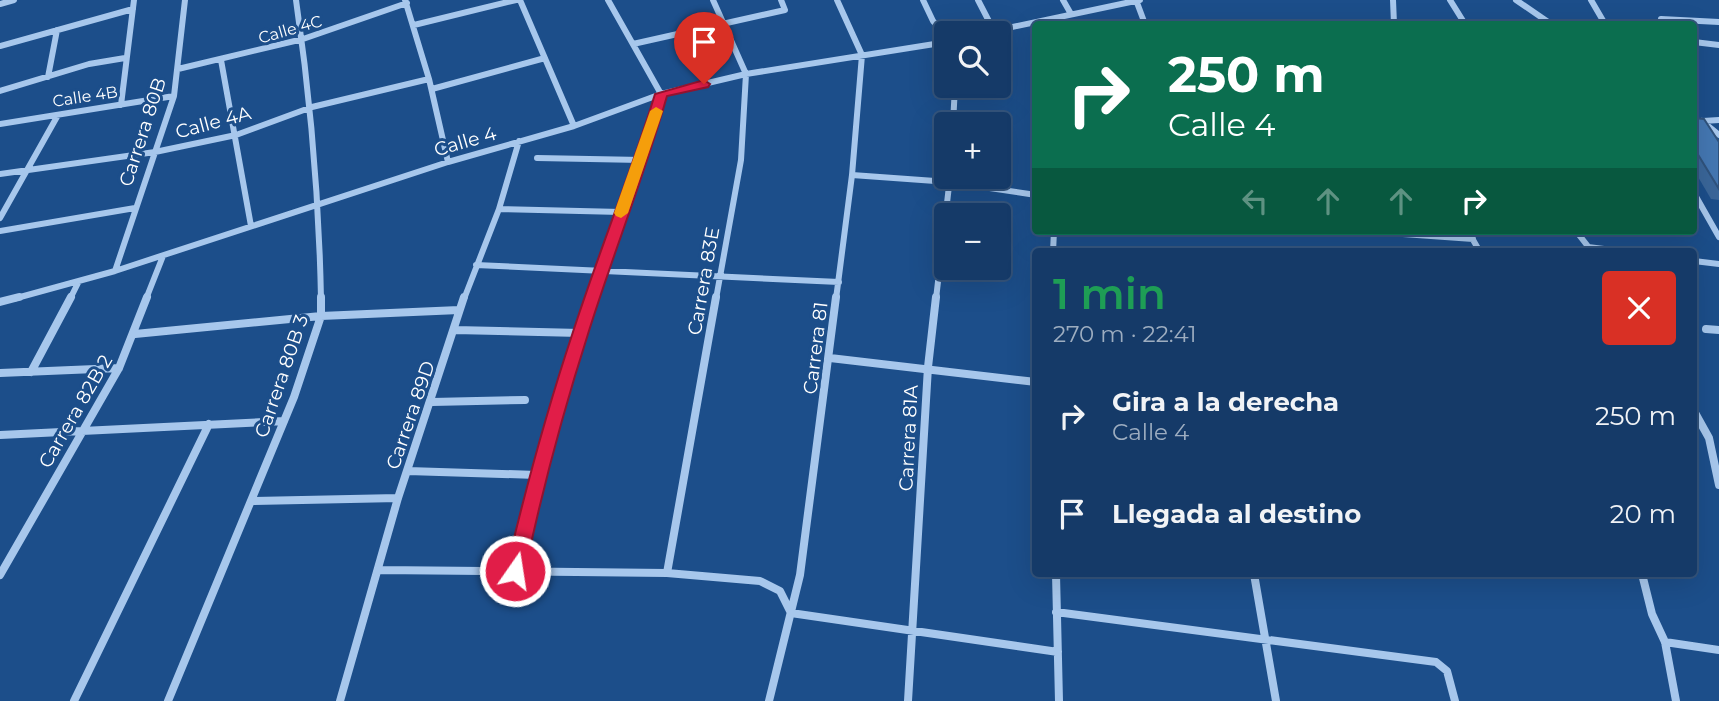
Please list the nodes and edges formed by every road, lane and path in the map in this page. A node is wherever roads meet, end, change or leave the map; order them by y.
1 (14, 0) edge
2 (134, 0) edge
3 (185, 0) edge
4 (296, 0) edge
5 (518, 0) edge
6 (608, 0) edge
7 (713, 0) edge
8 (781, 0) edge
9 (837, 0) edge
10 (923, 0) edge
11 (978, 0) edge
12 (1063, 0) edge
13 (1137, 0) edge
14 (1393, 0) edge
15 (1450, 0) edge
16 (1516, 0) edge
17 (1591, 0) edge
18 (406, 2) edge
19 (0, 4) edge
20 (133, 9) junction
21 (1071, 15) junction
22 (1661, 19) dead end
23 (989, 21) edge
24 (1054, 21) edge
25 (1144, 21) edge
26 (1394, 21) edge
27 (1463, 21) edge
28 (1547, 21) edge
29 (1603, 21) edge
30 (934, 22) edge
31 (1719, 22) edge
32 (724, 24) junction
33 (414, 25) junction
34 (1032, 25) edge
35 (1011, 28) edge
36 (57, 30) junction
37 (303, 39) junction
38 (1697, 42) edge
39 (633, 44) junction
40 (934, 44) edge
41 (1719, 45) edge
42 (0, 46) edge
43 (862, 55) junction
44 (125, 58) junction
45 (545, 58) junction
46 (222, 60) junction
47 (178, 69) junction
48 (746, 74) junction
49 (48, 77) junction
50 (429, 79) junction
51 (432, 89) junction
52 (0, 91) edge
53 (661, 94) junction
54 (174, 96) junction
55 (121, 105) junction
56 (312, 107) junction
57 (58, 115) junction
58 (1719, 120) edge
59 (0, 124) edge
60 (573, 126) junction
61 (236, 135) junction
62 (1719, 135) edge
63 (519, 141) junction
64 (155, 152) junction
65 (537, 158) dead end
66 (642, 160) junction
67 (448, 162) junction
68 (25, 170) junction
69 (0, 174) edge
70 (852, 175) junction
71 (934, 178) edge
72 (948, 189) edge
73 (1003, 189) edge
74 (1032, 194) edge
75 (1697, 203) edge
76 (319, 205) junction
77 (135, 208) junction
78 (499, 209) junction
79 (621, 212) junction
80 (0, 218) edge
81 (251, 226) junction
82 (0, 231) edge
83 (1417, 235) edge
84 (1470, 235) edge
85 (1719, 237) edge
86 (1473, 239) junction
87 (1478, 248) edge
88 (163, 256) junction
89 (1697, 261) edge
90 (1719, 264) edge
91 (476, 265) junction
92 (603, 270) junction
93 (115, 271) junction
94 (719, 277) junction
95 (839, 282) junction
96 (78, 283) junction
97 (0, 302) edge
98 (459, 310) junction
99 (321, 316) junction
100 (1706, 329) dead end
101 (455, 330) junction
102 (1719, 330) edge
103 (580, 333) junction
104 (135, 334) junction
105 (830, 358) junction
106 (928, 367) junction
107 (119, 368) junction
108 (31, 372) junction
109 (0, 373) edge
110 (1032, 381) edge
111 (525, 400) dead end
112 (432, 402) junction
113 (1697, 416) edge
114 (284, 421) junction
115 (209, 424) junction
116 (83, 431) junction
117 (0, 435) edge
118 (408, 471) junction
119 (537, 475) junction
120 (1719, 485) edge
121 (398, 498) junction
122 (251, 501) junction
123 (379, 570) junction
124 (515, 571) junction
125 (667, 573) junction
126 (0, 575) edge
127 (1056, 577) edge
128 (1255, 577) edge
129 (1643, 577) edge
130 (1056, 612) junction
131 (791, 613) junction
132 (913, 632) junction
133 (1265, 637) junction
134 (1665, 642) junction
135 (1719, 650) edge
136 (1059, 652) junction
137 (74, 701) edge
138 (168, 701) edge
139 (340, 701) edge
140 (769, 701) edge
141 (908, 701) edge
142 (1059, 701) edge
143 (1276, 701) edge
144 (1455, 701) edge
145 (1676, 701) edge

1 - 19 street
2 - 20 street
3 - 47 street, Carrera 80B
4 - 37 street, Carrera 80B 3
5 - 33 street
5 - 45 street
6 - 39 street
7 - 32 street, Carrera 83E
8 - 32 street
9 - 43 street, Carrera 81
10 - 30 street
11 - 23 street
12 - 21 street
13 - 21 street
13 - 25 street
14 - 26 street
15 - 27 street
16 - 28 street
17 - 29 street
18 - 33 street
18 - 37 street, Calle 4C
20 - 36 street
20 - 44 street
21 - 24 street
22 - 31 street
32 - 39 street
32 - 48 street, Carrera 83E
33 - 50 street
34 - 35 street
36 - 42 street
36 - 49 street
37 - 46 street, Calle 4C
37 - 56 street, Carrera 80B 3
38 - 41 street
39 - 53 street
40 - 43 street, Calle 4
43 - 48 street, Calle 4
43 - 70 street, Carrera 81
44 - 49 street
44 - 55 street
45 - 51 street
45 - 60 street
46 - 47 street, Calle 4C
46 - 61 street
47 - 54 street, Carrera 80B
48 - 53 street, Calle 4
48 - 94 street, Carrera 83E
49 - 52 street
50 - 51 street
50 - 56 street, Calle 4A
51 - 67 street
53 - 60 street, Calle 4
53 - 66 street
54 - 55 street, Calle 4B
54 - 64 street, Carrera 80B
55 - 57 street, Calle 4B
56 - 61 street, Calle 4A
56 - 76 street, Carrera 80B 3
57 - 59 street, Calle 4B
57 - 68 street
58 - 62 street
60 - 63 street, Calle 4
61 - 64 street, Calle 4A
61 - 81 street
63 - 67 street, Calle 4
63 - 78 street, Carrera 89D
64 - 68 street, Calle 4A
64 - 77 street, Carrera 80B
65 - 66 street
66 - 79 street
67 - 76 street, Calle 4
68 - 69 street, Calle 4A
68 - 80 street
70 - 71 street
70 - 95 street, Carrera 81
72 - 106 street, Carrera 81A
73 - 74 street
75 - 85 street
76 - 81 street, Calle 4
76 - 99 street, Carrera 80B 3
77 - 82 street
77 - 93 street, Carrera 80B
78 - 79 street
78 - 91 street, Carrera 89D
79 - 92 street
81 - 88 street, Calle 4
83 - 86 street
84 - 86 street
86 - 87 street
88 - 93 street, Calle 4
88 - 104 street, Carrera 82B 2
89 - 90 street
91 - 92 street
91 - 98 street, Carrera 89D
92 - 94 street
92 - 103 street
93 - 96 street, Calle 4
94 - 95 street
94 - 125 street, Carrera 83E
95 - 105 street, Carrera 81
96 - 97 street, Calle 4
96 - 108 street
98 - 99 street
98 - 101 street, Carrera 89D
99 - 104 street
99 - 114 street, Carrera 80B 3
100 - 102 street
101 - 103 street
101 - 112 street, Carrera 89D
103 - 119 street
104 - 107 street, Carrera 82B 2
105 - 106 street
105 - 131 street, Carrera 81
106 - 110 street
106 - 132 street, Carrera 81A
107 - 108 street
107 - 116 street, Carrera 82B 2
108 - 109 street
111 - 112 street
112 - 118 street, Carrera 89D
113 - 120 street
114 - 115 street
114 - 122 street, Carrera 80B 3
115 - 116 street
115 - 137 street
116 - 117 street
116 - 126 street, Carrera 82B 2
118 - 119 street
118 - 121 street, Carrera 89D
119 - 124 street
121 - 122 street
121 - 123 street, Carrera 89D
122 - 138 street, Carrera 80B 3
123 - 124 street
123 - 139 street, Carrera 89D
124 - 125 street
125 - 131 street
127 - 130 street
128 - 133 street
129 - 134 street
130 - 133 street
130 - 136 street
131 - 132 street
131 - 140 street, Carrera 81
132 - 136 street
132 - 141 street, Carrera 81A
133 - 143 street
133 - 144 street
134 - 135 street
134 - 145 street
136 - 142 street

